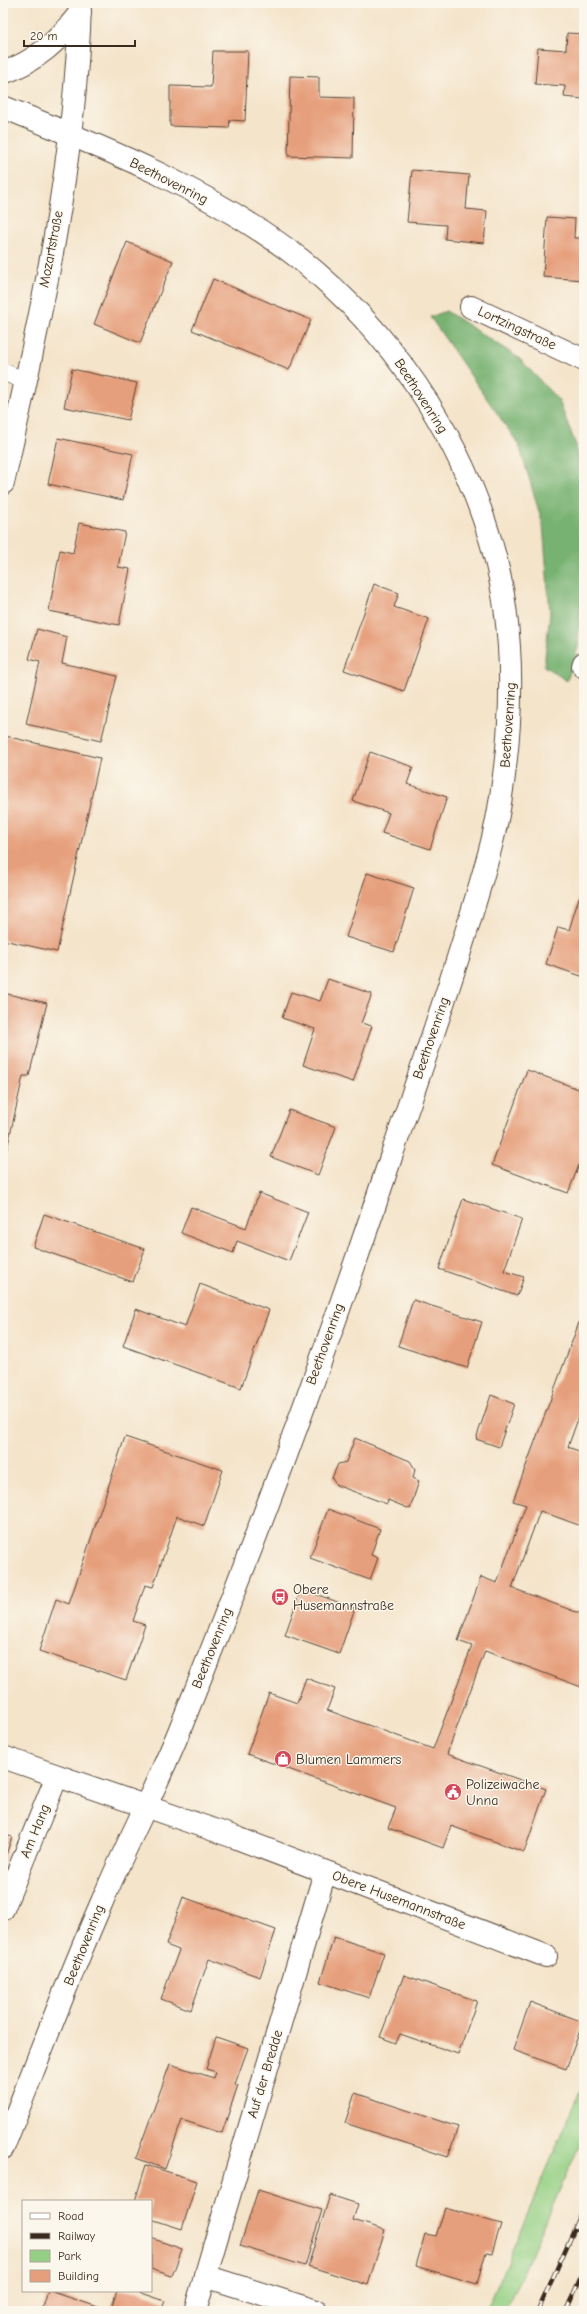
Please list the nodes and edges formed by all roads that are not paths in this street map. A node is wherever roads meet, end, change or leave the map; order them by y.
1 (80, 8) edge
2 (3, 74) edge
3 (3, 107) edge
4 (71, 135) junction
5 (471, 307) dead end
6 (584, 360) edge
7 (3, 372) edge
8 (26, 381) junction
9 (3, 483) edge
10 (3, 1757) edge
11 (57, 1776) junction
12 (144, 1806) junction
13 (325, 1872) junction
14 (3, 1909) edge
15 (546, 1956) dead end
16 (3, 2148) edge
17 (205, 2276) junction
18 (195, 2311) edge
19 (316, 2311) edge

1 - 2 main road, Mozartstraße
1 - 4 main road, Mozartstraße
3 - 4 main road, Beethovenring
4 - 8 main road, Mozartstraße
4 - 12 main road, Beethovenring
5 - 6 main road, Lortzingstraße
7 - 8 lane
8 - 9 main road, Mozartstraße
10 - 11 main road, Obere Husemannstraße
11 - 12 main road, Obere Husemannstraße
11 - 14 main road, Am Hang
12 - 13 main road, Obere Husemannstraße
12 - 16 main road, Beethovenring
13 - 15 main road, Obere Husemannstraße
13 - 17 main road, Auf der Bredde
17 - 18 main road, Auf der Bredde
17 - 19 main road

